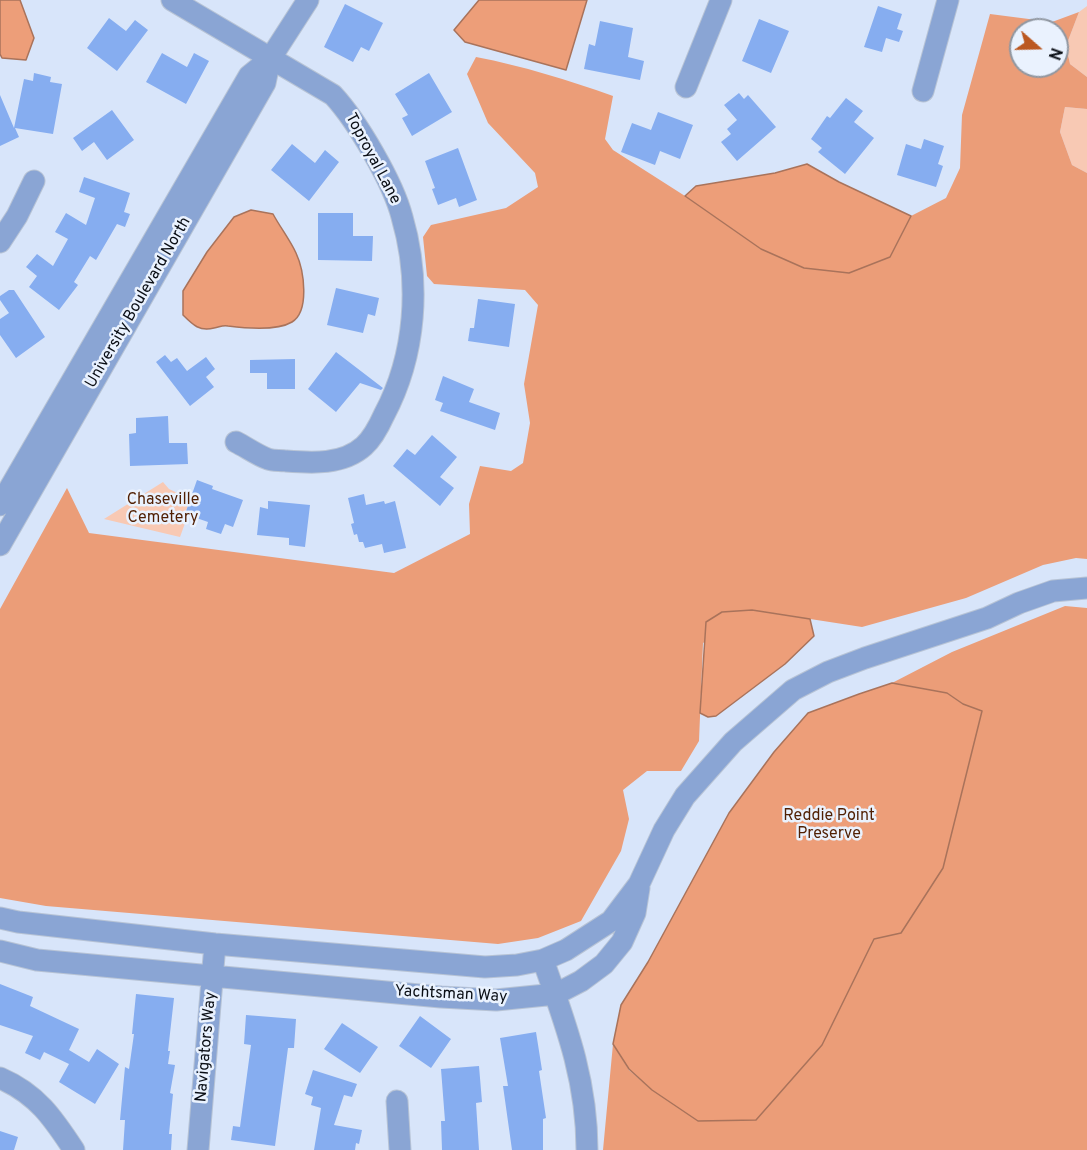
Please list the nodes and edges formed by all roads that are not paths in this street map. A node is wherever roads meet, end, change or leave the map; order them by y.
1 (172, 0) edge
2 (308, 0) edge
3 (720, 0) edge
4 (948, 0) edge
5 (270, 59) junction
6 (686, 87) dead end
7 (923, 91) dead end
8 (34, 181) dead end
9 (0, 242) edge
10 (236, 442) dead end
11 (0, 506) edge
12 (0, 545) edge
13 (1087, 588) edge
14 (639, 885) junction
15 (0, 918) edge
16 (215, 944) junction
17 (0, 951) edge
18 (543, 960) junction
19 (213, 976) junction
20 (555, 994) junction
21 (0, 1078) edge
22 (397, 1101) dead end
23 (74, 1150) edge
24 (198, 1150) edge
25 (400, 1150) edge
26 (587, 1150) edge

1 - 5 street, Toproyal Lane
2 - 5 street, University Boulevard North
3 - 6 street
4 - 7 street
5 - 10 street, Toproyal Lane
5 - 11 street, University Boulevard North
5 - 12 street, University Boulevard North
8 - 9 street
13 - 14 street
14 - 18 street, Yachtsman Way
14 - 20 street, Yachtsman Way
15 - 16 street, Yachtsman Way
16 - 18 street, Yachtsman Way
16 - 19 street, Navigators Way
17 - 19 street, Yachtsman Way
18 - 20 street
19 - 20 street, Yachtsman Way
19 - 24 street, Navigators Way
20 - 26 street
21 - 23 street
22 - 25 street

